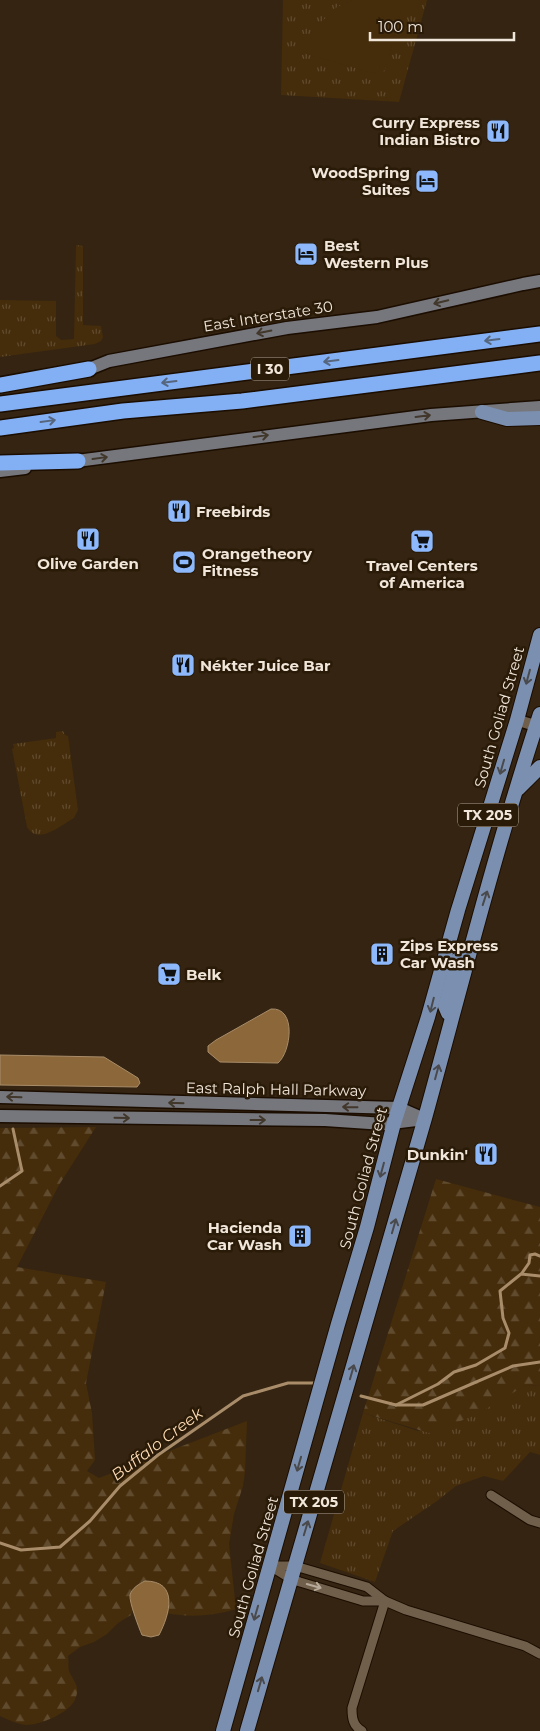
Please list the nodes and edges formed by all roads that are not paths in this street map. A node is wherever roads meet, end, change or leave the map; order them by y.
1 (540, 281) edge
2 (540, 334) edge
3 (540, 363) edge
4 (90, 369) junction
5 (0, 378) edge
6 (0, 385) edge
7 (0, 404) edge
8 (540, 407) edge
9 (482, 412) junction
10 (540, 418) edge
11 (0, 428) edge
12 (78, 461) junction
13 (0, 463) edge
14 (0, 472) edge
15 (540, 634) edge
16 (517, 720) junction
17 (539, 722) edge
18 (540, 767) edge
19 (514, 794) junction
20 (458, 910) junction
21 (452, 1016) junction
22 (0, 1097) edge
23 (157, 1102) junction
24 (225, 1104) junction
25 (399, 1108) junction
26 (0, 1116) edge
27 (156, 1118) junction
28 (424, 1119) junction
29 (224, 1120) junction
30 (394, 1123) junction
31 (490, 1495) dead end
32 (540, 1523) edge
33 (270, 1566) junction
34 (293, 1572) junction
35 (386, 1601) junction
36 (540, 1654) edge
37 (223, 1731) edge
38 (247, 1731) edge
39 (362, 1731) edge

1 -> 4 main road, East Interstate 30
2 -> 7 highway, I 30
11 -> 3 highway, I 30
4 - 5 main road, East Interstate 30
4 - 6 highway
8 - 9 main road
9 - 10 main road
12 -> 9 main road
12 - 13 highway
12 - 14 main road
15 -> 16 main road, South Goliad Street / TX 205
16 - 17 street
16 -> 20 main road, South Goliad Street / TX 205
17 - 19 main road, TX 205
18 - 19 main road
21 -> 19 main road, TX 205
20 - 21 main road
20 -> 25 main road, South Goliad Street / TX 205
28 -> 21 main road, TX 205
23 -> 22 main road, East Ralph Hall Parkway
24 -> 23 main road, East Ralph Hall Parkway
23 - 27 main road
25 -> 24 main road, East Ralph Hall Parkway
24 - 29 main road
25 - 28 main road, East Ralph Hall Parkway
25 - 30 main road, South Goliad Street / TX 205
26 -> 27 main road, East Ralph Hall Parkway
27 - 29 main road, East Ralph Hall Parkway
28 - 30 main road, East Ralph Hall Parkway
34 -> 28 main road, TX 205
29 -> 30 main road, East Ralph Hall Parkway
30 -> 33 main road, South Goliad Street / TX 205
31 - 32 street
33 - 34 street
33 - 34 street
33 -> 37 main road, South Goliad Street / TX 205
34 -> 35 street
34 - 35 street
38 -> 34 main road, TX 205
35 - 36 street
35 - 39 street

